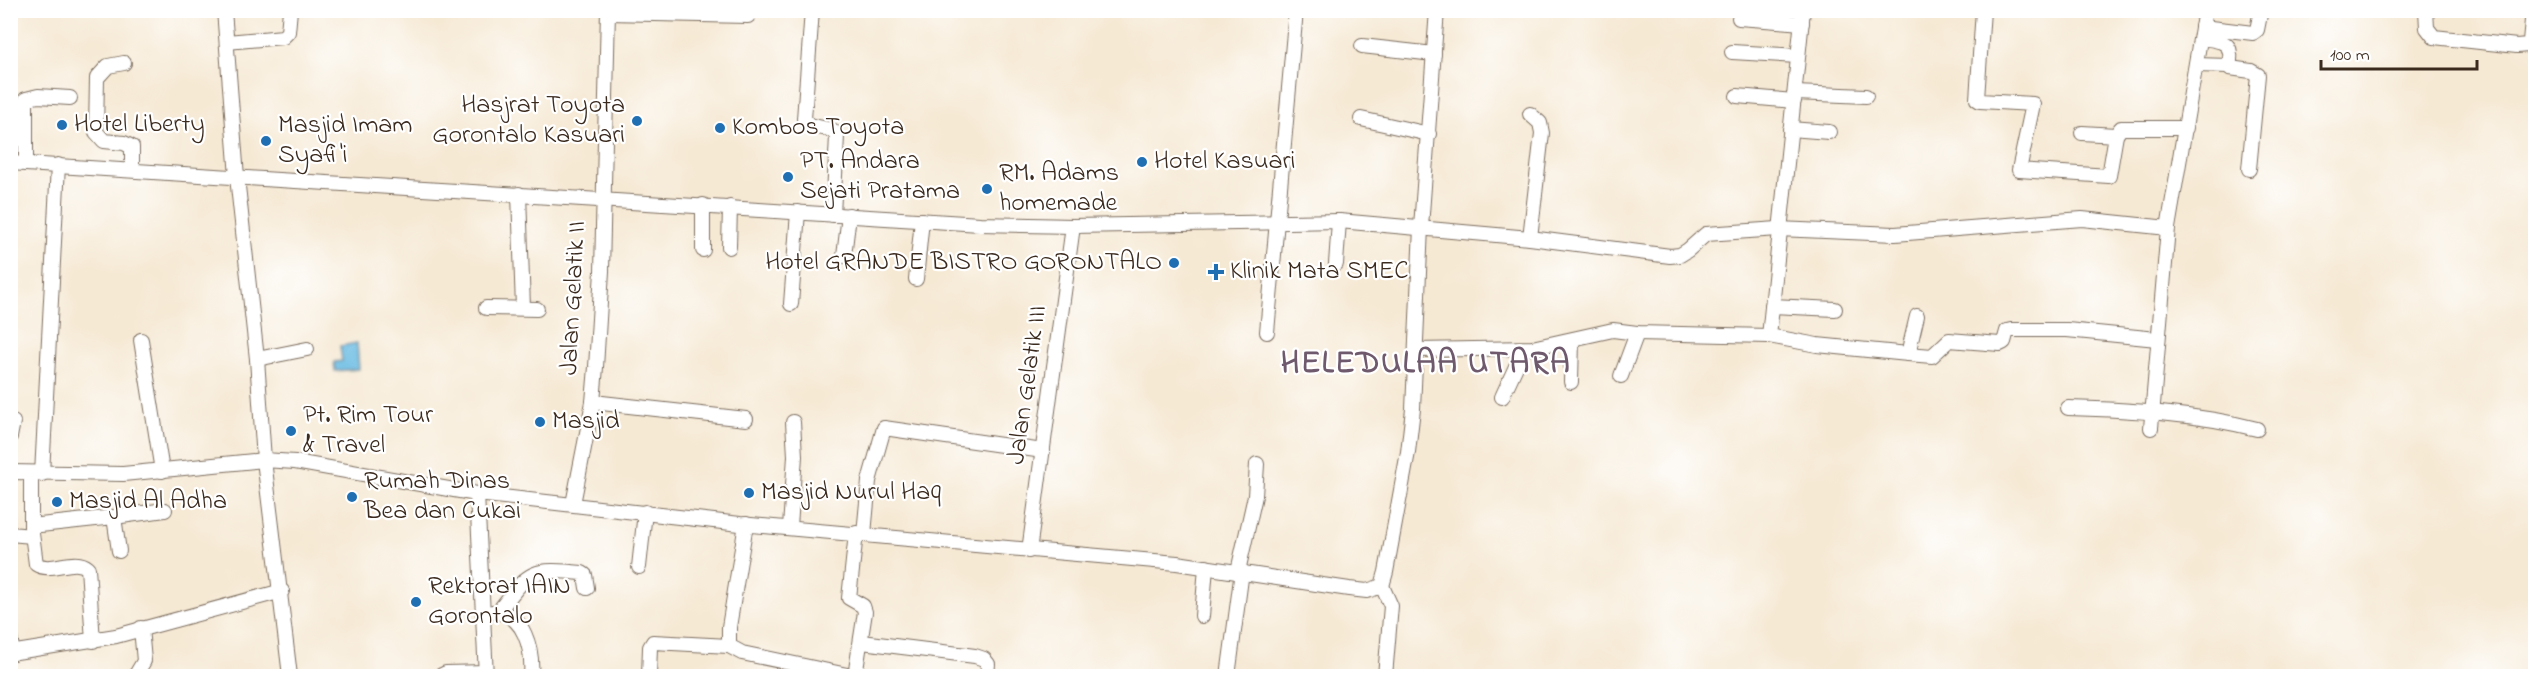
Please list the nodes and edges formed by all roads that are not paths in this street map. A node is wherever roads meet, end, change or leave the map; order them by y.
1 (224, 10) edge
2 (290, 10) edge
3 (812, 10) edge
4 (1296, 10) edge
5 (1437, 10) edge
6 (1983, 10) edge
7 (2205, 10) edge
8 (2261, 10) edge
9 (2426, 10) edge
10 (2533, 10) edge
11 (608, 12) edge
12 (688, 12) edge
13 (748, 16) dead end
14 (1802, 17) edge
15 (1739, 18) dead end
16 (2201, 32) junction
17 (227, 42) junction
18 (1362, 46) dead end
19 (1732, 52) dead end
20 (1434, 54) junction
21 (1798, 56) junction
22 (124, 63) dead end
23 (2196, 64) junction
24 (2229, 66) junction
25 (1737, 96) dead end
26 (1866, 96) dead end
27 (1795, 97) junction
28 (70, 98) dead end
29 (1530, 114) dead end
30 (1361, 119) dead end
31 (2186, 128) junction
32 (1790, 129) junction
33 (1829, 132) dead end
34 (2082, 133) dead end
35 (1429, 134) junction
36 (2116, 135) junction
37 (10, 163) edge
38 (26, 164) junction
39 (58, 165) junction
40 (2248, 169) dead end
41 (132, 170) junction
42 (237, 177) junction
43 (519, 194) junction
44 (602, 200) junction
45 (703, 205) junction
46 (730, 207) junction
47 (798, 212) junction
48 (833, 215) junction
49 (849, 215) junction
50 (922, 220) junction
51 (1277, 221) junction
52 (1339, 221) junction
53 (1073, 226) junction
54 (1421, 226) junction
55 (2168, 228) junction
56 (1778, 229) junction
57 (1530, 237) junction
58 (729, 248) dead end
59 (703, 250) dead end
60 (844, 256) dead end
61 (1336, 264) dead end
62 (916, 279) dead end
63 (791, 304) dead end
64 (1772, 306) junction
65 (486, 308) dead end
66 (1835, 309) dead end
67 (1917, 316) dead end
68 (1267, 332) dead end
69 (1637, 333) junction
70 (1769, 336) junction
71 (2157, 339) junction
72 (141, 340) dead end
73 (1572, 340) junction
74 (307, 349) dead end
75 (1524, 349) junction
76 (1416, 350) junction
77 (1908, 354) junction
78 (257, 359) junction
79 (1621, 376) dead end
80 (1571, 382) dead end
81 (1502, 397) dead end
82 (592, 402) junction
83 (2068, 408) dead end
84 (2152, 411) junction
85 (746, 419) dead end
86 (13, 422) dead end
87 (793, 422) dead end
88 (2151, 428) dead end
89 (2257, 429) dead end
90 (10, 437) edge
91 (1043, 451) junction
92 (264, 460) junction
93 (1257, 464) dead end
94 (162, 471) junction
95 (10, 472) edge
96 (37, 474) junction
97 (477, 494) junction
98 (573, 504) junction
99 (165, 510) dead end
100 (645, 512) junction
101 (114, 517) junction
102 (746, 524) junction
103 (790, 527) junction
104 (32, 531) junction
105 (860, 533) junction
106 (10, 534) edge
107 (119, 551) dead end
108 (1029, 551) junction
109 (639, 567) dead end
110 (1206, 567) junction
111 (1240, 571) junction
112 (1382, 586) junction
113 (588, 588) dead end
114 (282, 591) junction
115 (483, 612) junction
116 (498, 612) junction
117 (1202, 616) dead end
118 (141, 628) junction
119 (10, 637) edge
120 (93, 641) junction
121 (862, 642) junction
122 (729, 646) junction
123 (12, 653) edge
124 (486, 674) edge
125 (135, 676) edge
126 (290, 676) edge
127 (440, 676) edge
128 (531, 676) edge
129 (649, 676) edge
130 (853, 676) edge
131 (987, 676) edge
132 (1228, 676) edge
133 (1385, 676) edge

1 - 17 street
2 - 17 street
3 - 48 street
4 - 51 street
5 - 20 street
6 - 36 street
7 - 16 street
8 - 16 street
9 - 10 street
11 - 12 street
11 - 44 street, Jalan Gelatik II
12 - 13 street
14 - 15 street
14 - 21 street
16 - 23 street
16 - 24 street
17 - 42 street
18 - 20 street
19 - 21 street
20 - 35 street
21 - 27 street
22 - 41 street
23 - 24 street
23 - 31 street
24 - 40 street
25 - 27 street
26 - 27 street
27 - 32 street
28 - 38 street
29 - 57 street
30 - 35 street
31 - 36 street
31 - 55 street
32 - 33 street
32 - 56 street
34 - 36 street
35 - 54 street
37 - 38 street
38 - 39 street
39 - 41 street
39 - 96 street
41 - 42 street
42 - 43 street
42 - 78 street
43 - 44 street
43 - 65 street
44 - 45 street
44 - 82 street, Jalan Gelatik II
45 - 46 street
45 - 59 street
46 - 47 street
46 - 58 street
47 - 48 street
47 - 63 street
48 - 49 street
49 - 50 street
49 - 60 street
50 - 53 street
50 - 62 street
51 - 52 street
51 - 53 street
51 - 68 street
52 - 54 street
52 - 61 street
53 - 91 street, Jalan Gelatik III
54 - 57 street
54 - 76 street
55 - 56 street
55 - 71 street
56 - 57 street
56 - 64 street
64 - 66 street
64 - 70 street
67 - 77 street
69 - 70 street
69 - 73 street
69 - 79 street
70 - 77 street
71 - 77 street
71 - 84 street
72 - 94 street
73 - 75 street
73 - 80 street
74 - 78 street
75 - 76 street
75 - 81 street
76 - 112 street
78 - 92 street
82 - 85 street
82 - 98 street, Jalan Gelatik II
83 - 84 street
84 - 88 street
84 - 89 street
86 - 90 street
87 - 103 street
91 - 105 street
91 - 108 street, Jalan Gelatik III
92 - 94 street
92 - 97 street
92 - 114 street
93 - 111 street
94 - 96 street
95 - 96 street
96 - 104 street
97 - 98 street
97 - 115 street
98 - 100 street
99 - 101 street
100 - 102 street
100 - 109 street
101 - 104 street
101 - 107 street
102 - 103 street
102 - 122 street
103 - 105 street
104 - 106 street
104 - 120 street
105 - 108 street
105 - 121 street
108 - 110 street
110 - 111 street
110 - 117 street
111 - 112 street
111 - 132 street
112 - 133 street
113 - 116 street
114 - 118 street
114 - 126 street
115 - 116 street
115 - 124 street
116 - 128 street
118 - 120 street
118 - 125 street
119 - 123 street
120 - 123 street
121 - 130 street
121 - 131 street
122 - 129 street
122 - 130 street
124 - 127 street

